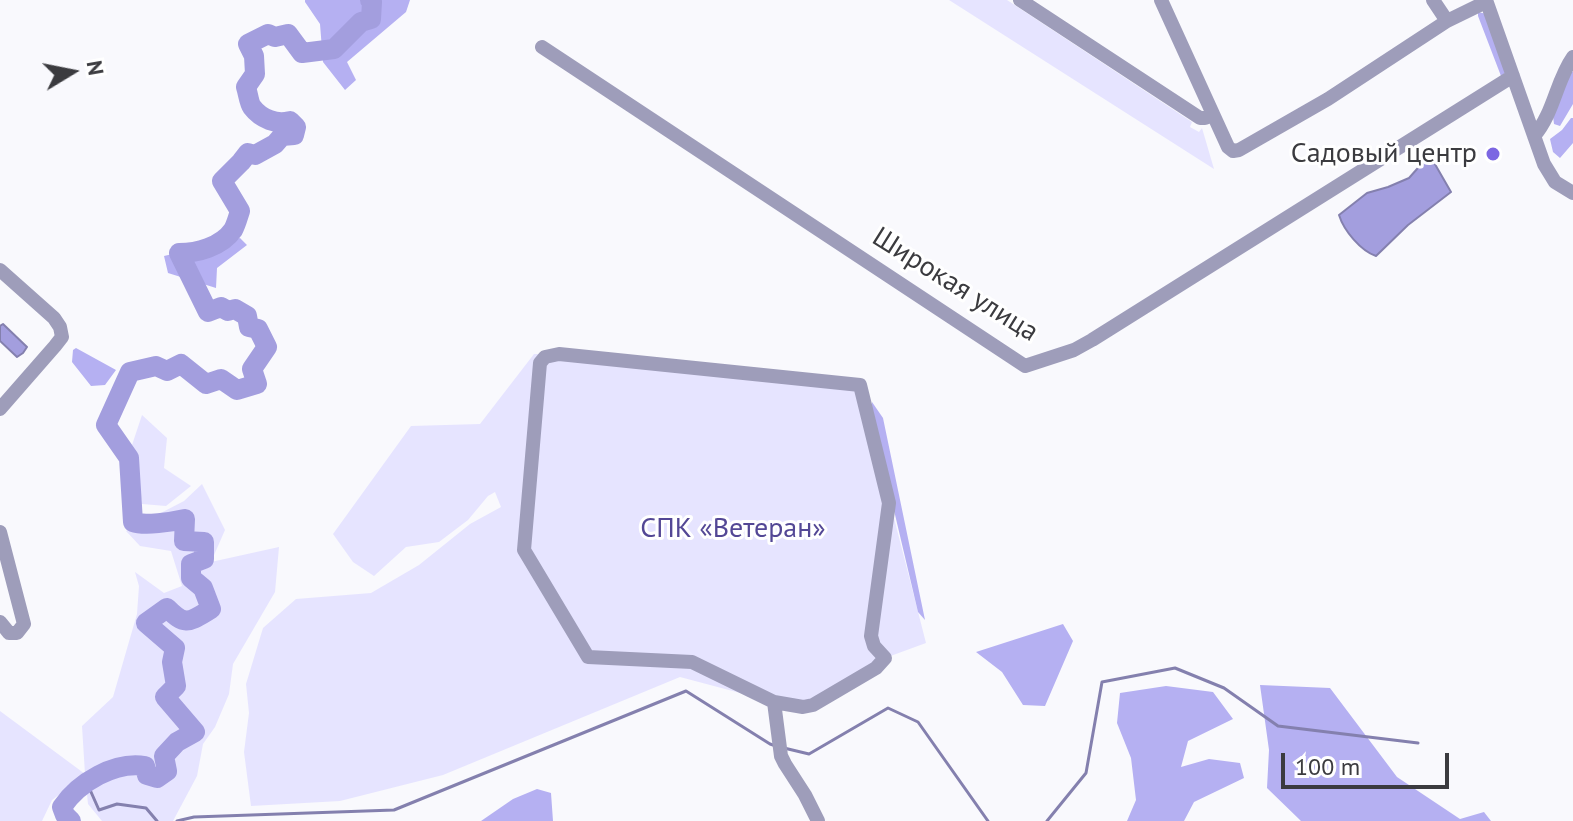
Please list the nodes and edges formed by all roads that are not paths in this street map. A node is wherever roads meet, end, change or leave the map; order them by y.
1 (1020, 0) edge
2 (1161, 0) edge
3 (1433, 0) edge
4 (1486, 1) edge
5 (1447, 21) junction
6 (542, 47) dead end
7 (1573, 57) edge
8 (1513, 76) junction
9 (1213, 115) junction
10 (1534, 136) junction
11 (1573, 193) edge
12 (0, 270) edge
13 (0, 409) edge
14 (0, 532) edge
15 (0, 622) edge
16 (774, 702) junction
17 (818, 821) edge

1 - 9 street
2 - 9 street
3 - 5 street
4 - 5 street
4 - 8 street
5 - 9 street
6 - 8 street, Широкая улица
7 - 10 street
8 - 10 street
10 - 11 street
12 - 13 street
14 - 15 street
16 - 16 street
16 - 17 street

